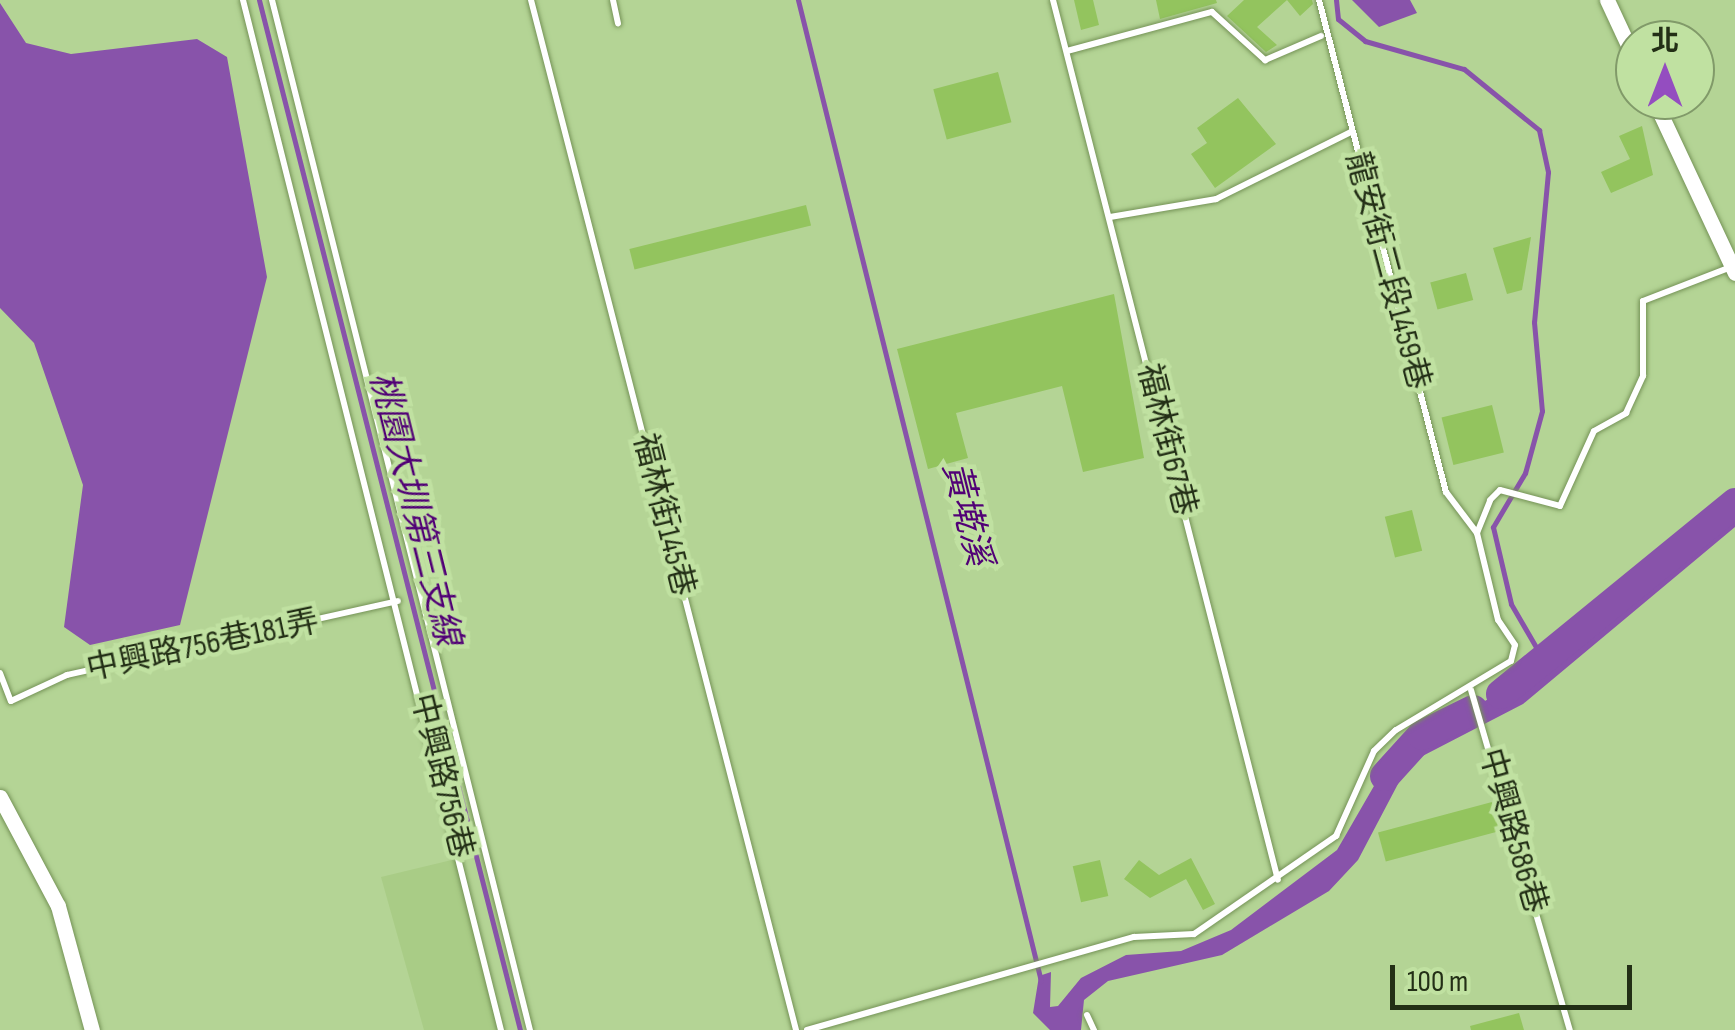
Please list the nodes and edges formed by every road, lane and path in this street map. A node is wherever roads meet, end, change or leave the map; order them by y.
1 (243, 0) edge
2 (272, 0) edge
3 (530, 0) edge
4 (612, 0) edge
5 (1054, 0) edge
6 (1319, 0) edge
7 (618, 24) dead end
8 (1321, 36) junction
9 (1067, 51) junction
10 (1663, 120) edge
11 (1350, 132) junction
12 (1110, 217) junction
13 (1733, 270) edge
14 (1477, 533) junction
15 (398, 601) junction
16 (0, 673) edge
17 (1471, 690) junction
18 (0, 798) edge
19 (1278, 880) junction
20 (1088, 1015) dead end
21 (92, 1030) edge
22 (501, 1030) edge
23 (530, 1030) edge
24 (796, 1030) edge
25 (807, 1030) edge
26 (1094, 1030) edge
27 (1570, 1030) edge

1 - 15 lane, 中興路756巷
2 - 23 lane
3 - 24 lane, 福林街145巷
4 - 7 lane
5 - 9 lane, 福林街67巷
6 - 8 lane, 龍安街二段1459巷
8 - 9 lane
8 - 11 lane, 龍安街二段1459巷
9 - 12 lane, 福林街67巷
10 - 13 street
11 - 12 lane
11 - 14 lane, 龍安街二段1459巷
12 - 19 lane, 福林街67巷
13 - 14 lane
14 - 17 lane
15 - 16 lane, 中興路756巷181弄
15 - 22 lane, 中興路756巷
17 - 19 lane
17 - 27 lane, 中興路586巷
18 - 21 street
19 - 25 lane
20 - 26 lane

